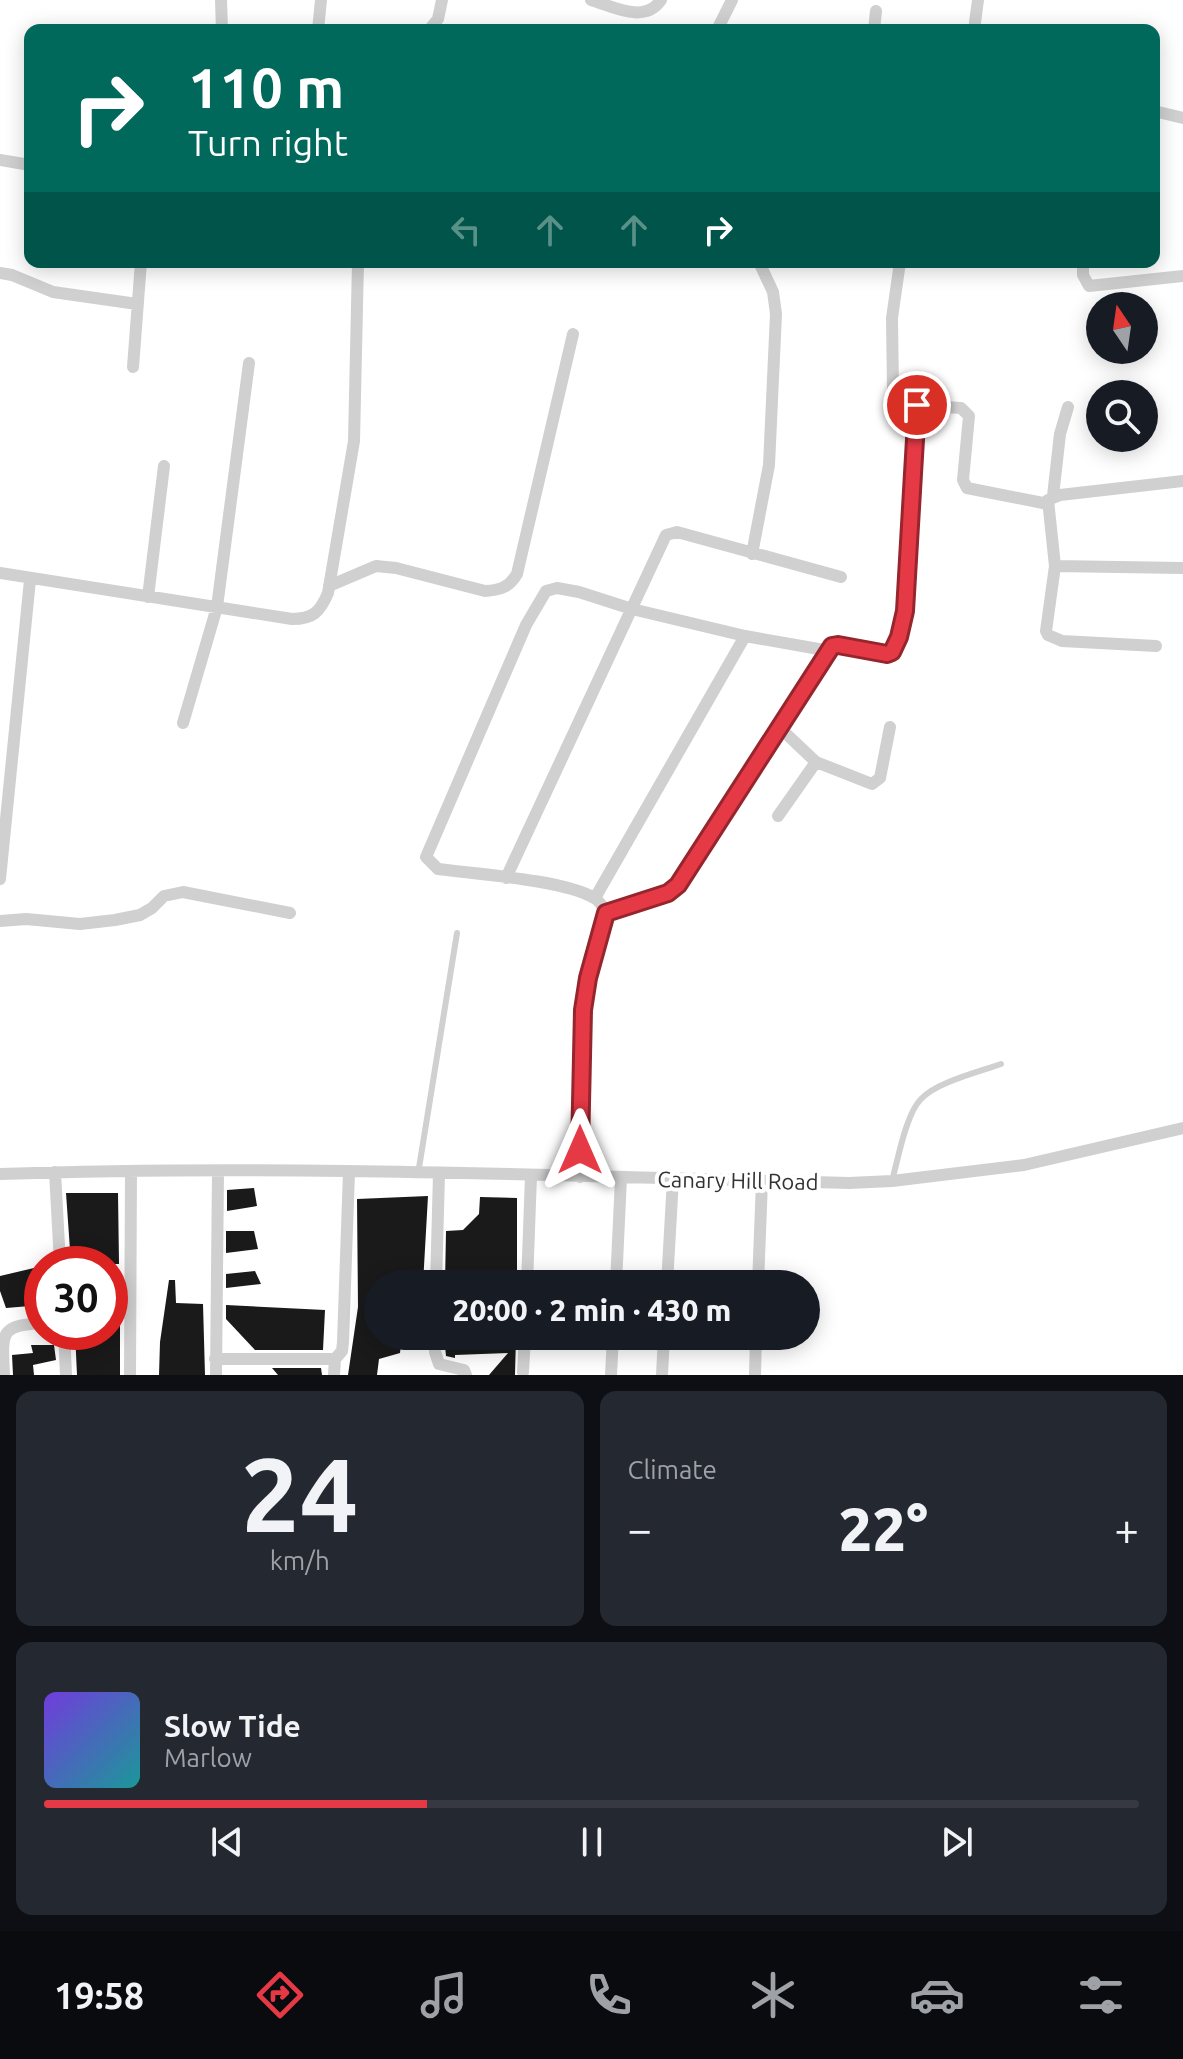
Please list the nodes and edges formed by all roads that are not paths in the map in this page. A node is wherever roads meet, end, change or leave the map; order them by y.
1 (221, 0) edge
2 (321, 0) edge
3 (442, 0) edge
4 (661, 0) edge
5 (732, 0) edge
6 (978, 0) edge
7 (595, 1) edge
8 (876, 11) dead end
9 (222, 24) edge
10 (319, 24) edge
11 (434, 24) edge
12 (720, 24) edge
13 (875, 24) edge
14 (975, 24) edge
15 (1160, 112) edge
16 (1183, 118) edge
17 (0, 160) edge
18 (24, 164) edge
19 (140, 268) edge
20 (358, 268) edge
21 (762, 268) edge
22 (899, 268) edge
23 (1083, 268) edge
24 (0, 273) edge
25 (1183, 276) edge
26 (137, 304) junction
27 (573, 334) dead end
28 (249, 363) dead end
29 (133, 367) dead end
30 (917, 405) junction
31 (1068, 407) dead end
32 (164, 466) dead end
33 (1183, 481) edge
34 (1050, 500) junction
35 (752, 554) junction
36 (1055, 566) junction
37 (1183, 568) edge
38 (0, 573) edge
39 (841, 577) dead end
40 (30, 580) junction
41 (329, 586) junction
42 (148, 597) junction
43 (217, 607) junction
44 (632, 609) junction
45 (745, 636) junction
46 (1156, 646) dead end
47 (830, 651) junction
48 (183, 723) dead end
49 (890, 727) dead end
50 (780, 728) junction
51 (816, 762) junction
52 (778, 816) dead end
53 (506, 878) junction
54 (0, 879) edge
55 (595, 898) junction
56 (290, 913) dead end
57 (606, 913) junction
58 (0, 921) edge
59 (457, 933) dead end
60 (1001, 1064) dead end
61 (1183, 1128) edge
62 (55, 1172) junction
63 (131, 1172) junction
64 (218, 1172) junction
65 (349, 1172) junction
66 (0, 1174) edge
67 (418, 1174) junction
68 (439, 1174) junction
69 (531, 1176) junction
70 (580, 1177) junction
71 (621, 1178) junction
72 (673, 1179) junction
73 (762, 1181) junction
74 (892, 1181) junction
75 (59, 1246) edge
76 (436, 1270) edge
77 (528, 1270) edge
78 (617, 1270) edge
79 (668, 1270) edge
80 (759, 1270) edge
81 (24, 1324) edge
82 (65, 1350) edge
83 (435, 1350) edge
84 (524, 1350) edge
85 (612, 1350) edge
86 (663, 1350) edge
87 (756, 1350) edge
88 (215, 1359) junction
89 (335, 1359) junction
90 (523, 1372) dead end
91 (4, 1375) edge
92 (66, 1375) edge
93 (130, 1375) edge
94 (216, 1375) edge
95 (334, 1375) edge
96 (466, 1375) edge
97 (611, 1375) edge
98 (662, 1375) edge
99 (755, 1375) edge

1 - 9 street
2 - 10 street
3 - 11 street
4 - 7 street
5 - 12 street
6 - 14 street
8 - 13 street
15 - 16 street
17 - 18 street
19 - 26 street
20 - 41 street
21 - 35 street
22 - 30 street
23 - 25 street
24 - 26 street
26 - 29 street
27 - 41 street
28 - 43 street
30 - 34 street
30 - 47 street
31 - 34 street
32 - 42 street
33 - 34 street
34 - 36 street
35 - 39 street
35 - 44 street
36 - 37 street
36 - 46 street
38 - 40 street
40 - 42 street
40 - 54 street
41 - 43 street
42 - 43 street
43 - 48 street
44 - 45 street
44 - 53 street
44 - 53 street
45 - 47 street
45 - 55 street
47 - 50 street
49 - 51 street
50 - 51 street
50 - 57 street
51 - 52 street
53 - 55 street
55 - 57 street
56 - 58 street
57 - 70 street
59 - 67 lane
60 - 74 lane
61 - 74 street, Canary Hill Road
62 - 63 street, Canary Hill Road
62 - 66 street, Canary Hill Road
62 - 75 street
63 - 64 street, Canary Hill Road
63 - 93 street
64 - 65 street, Canary Hill Road
64 - 88 street
65 - 67 street, Canary Hill Road
65 - 89 street
67 - 68 street, Canary Hill Road
68 - 69 street, Canary Hill Road
68 - 76 street
69 - 70 street, Canary Hill Road
69 - 77 street
70 - 71 street, Canary Hill Road
71 - 72 street, Canary Hill Road
71 - 78 street
72 - 73 street, Canary Hill Road
72 - 79 street
73 - 74 street, Canary Hill Road
73 - 80 street
81 - 91 street
82 - 92 street
83 - 96 street
84 - 90 street
85 - 97 street
86 - 98 street
87 - 99 street
88 - 89 street
88 - 94 street
89 - 95 street

